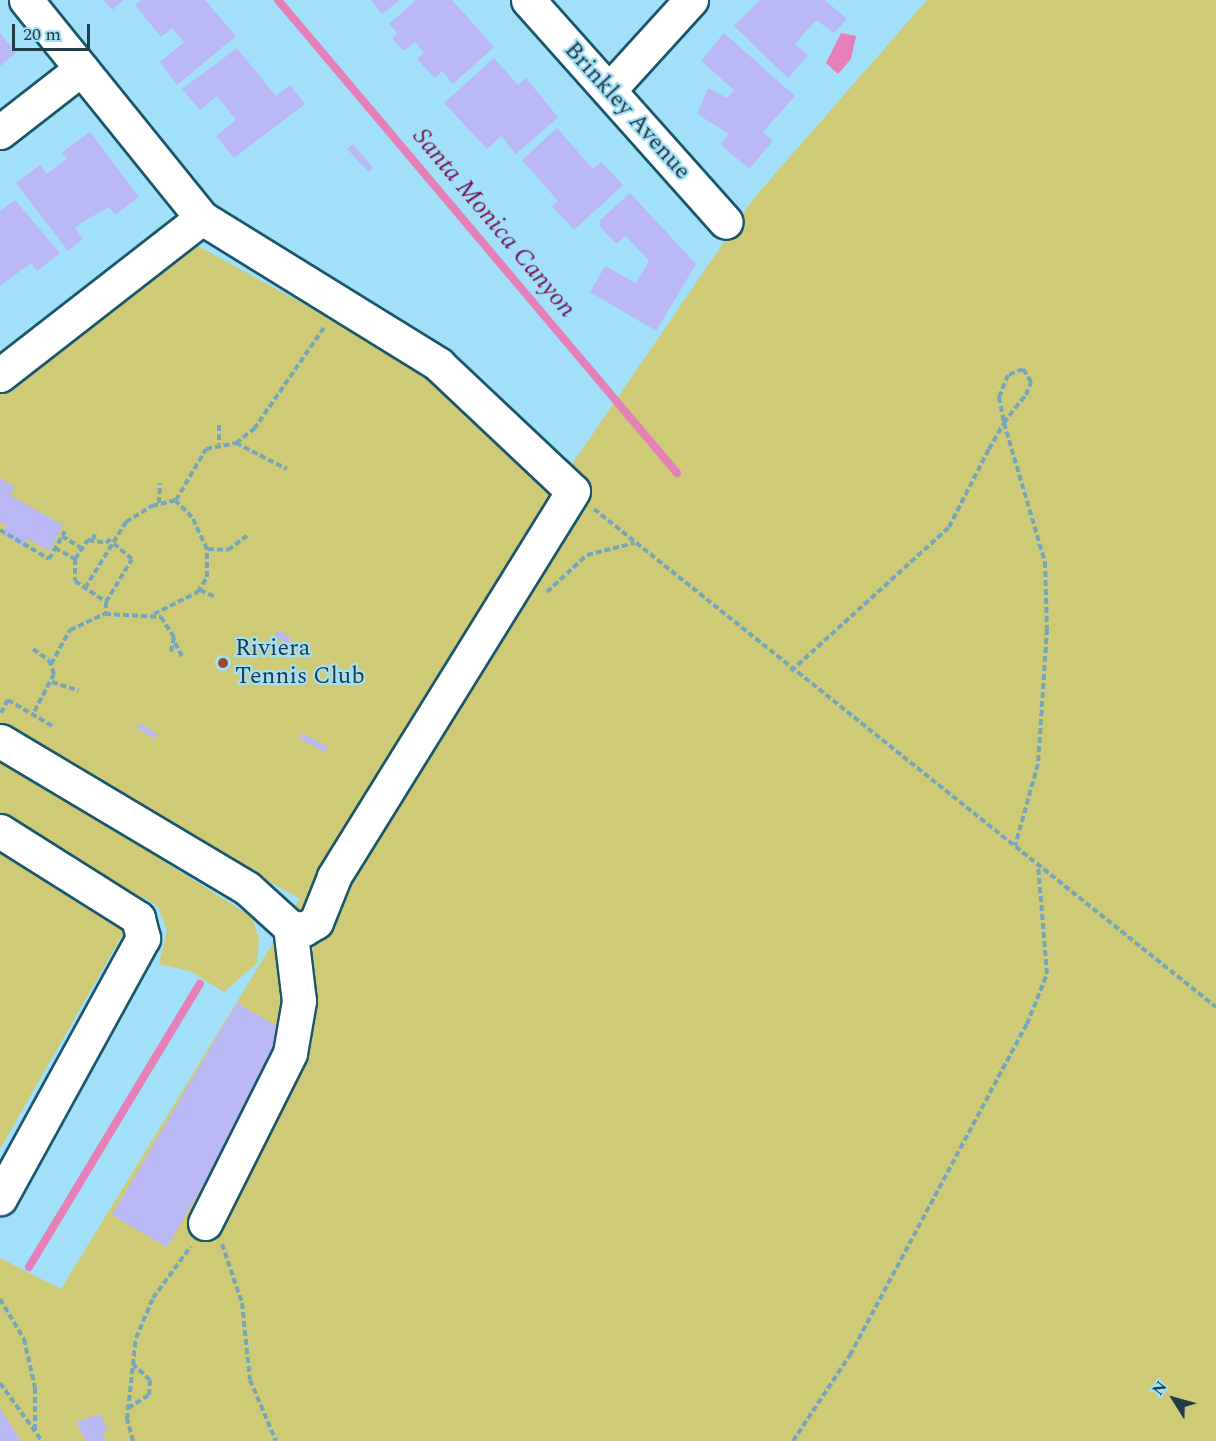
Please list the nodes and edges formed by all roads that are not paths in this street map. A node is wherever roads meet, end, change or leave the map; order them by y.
1 (26, 0) edge
2 (528, 0) edge
3 (691, 0) edge
4 (81, 69) junction
5 (609, 90) junction
6 (0, 132) edge
7 (202, 218) junction
8 (726, 222) dead end
9 (0, 375) edge
10 (0, 741) edge
11 (0, 831) edge
12 (290, 927) junction
13 (0, 1198) edge
14 (205, 1223) road end

1 - 4 street
2 - 5 street, Brinkley Avenue
3 - 5 street
4 - 6 street
4 - 7 street
5 - 8 street, Brinkley Avenue
7 - 9 street
7 - 12 street
10 - 12 street
11 - 13 street
12 - 14 street

